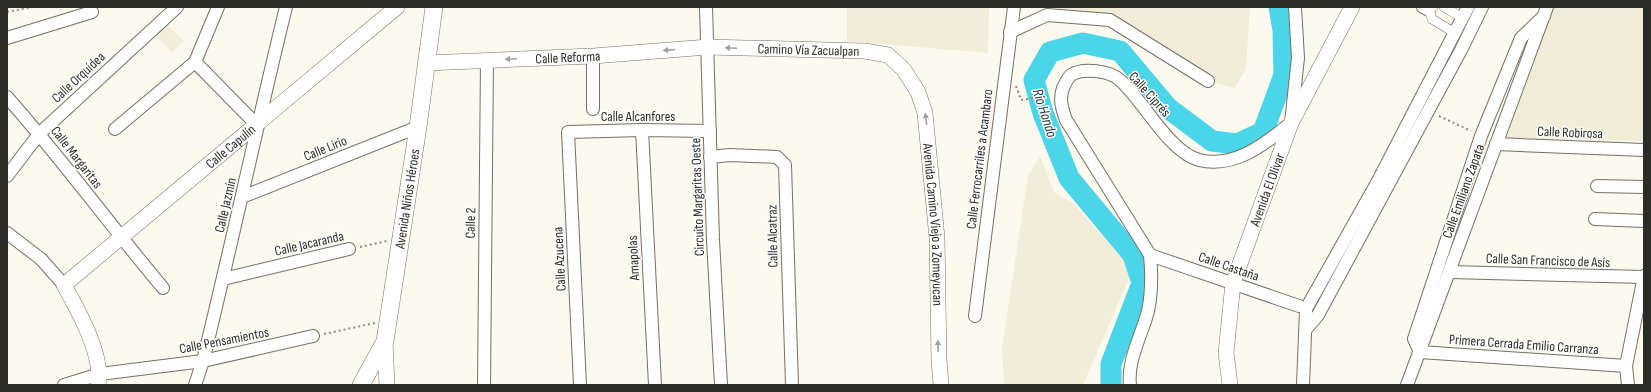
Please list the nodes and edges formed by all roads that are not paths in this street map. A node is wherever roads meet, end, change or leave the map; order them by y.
1 (177, 7) edge
2 (218, 7) edge
3 (286, 7) edge
4 (397, 7) edge
5 (434, 7) edge
6 (706, 7) edge
7 (1014, 7) edge
8 (1296, 7) edge
9 (1352, 7) edge
10 (1444, 7) edge
11 (1468, 7) edge
12 (1482, 7) edge
13 (1429, 8) edge
14 (1048, 11) edge
15 (1546, 11) edge
16 (92, 12) dead end
17 (1463, 18) junction
18 (1010, 32) junction
19 (1455, 33) junction
20 (7, 38) edge
21 (708, 47) junction
22 (593, 56) junction
23 (487, 60) junction
24 (196, 62) junction
25 (428, 63) junction
26 (904, 70) joint
27 (1208, 81) dead end
28 (7, 97) edge
29 (593, 109) dead end
30 (1291, 122) junction
31 (257, 125) junction
32 (418, 127) junction
33 (115, 129) dead end
34 (642, 130) junction
35 (710, 131) junction
36 (568, 132) joint
37 (39, 134) junction
38 (1496, 144) junction
39 (1644, 150) edge
40 (710, 157) junction
41 (7, 176) edge
42 (1597, 186) dead end
43 (1644, 186) edge
44 (242, 197) junction
45 (1595, 219) dead end
46 (1644, 221) edge
47 (7, 232) edge
48 (121, 237) junction
49 (350, 249) road end
50 (1150, 255) junction
51 (1450, 272) junction
52 (1644, 277) edge
53 (223, 279) junction
54 (1233, 282) junction
55 (64, 285) junction
56 (163, 288) dead end
57 (1298, 306) dead end
58 (975, 316) dead end
59 (1306, 329) junction
60 (313, 336) road end
61 (385, 341) junction
62 (1420, 352) junction
63 (203, 361) junction
64 (1626, 366) junction
65 (99, 379) edge
66 (64, 385) edge
67 (195, 385) edge
68 (361, 385) edge
69 (388, 385) edge
70 (484, 385) edge
71 (580, 385) edge
72 (655, 385) edge
73 (721, 385) edge
74 (792, 385) edge
75 (941, 385) edge
76 (1130, 385) edge
77 (1230, 385) edge
78 (1303, 385) edge
79 (1407, 385) edge
80 (1628, 385) edge

1 - 37 street, Calle Orquídea
2 - 24 street
3 - 31 street, Calle Jazmín
4 - 31 street, Calle Capulín
5 - 25 main road, Avenida Niños Héroes
6 - 21 street, Circuito Margaritas Oeste
7 - 18 street, Calle Ferrocarriles a Acambaro
8 - 30 street
9 - 30 street, Avenida El Olivar
10 - 17 street
11 - 17 street
12 - 59 street
13 - 19 street
14 - 18 street
14 - 27 street
15 - 38 street, Calle Emiliano Zapata
15 - 62 street
16 - 20 street
17 - 19 street
18 - 58 street, Calle Ferrocarriles a Acambaro
19 - 59 street
21 -> 22 street, Calle Reforma
26 -> 21 street, Camino Vía Zacualpan
21 - 35 street, Circuito Margaritas Oeste
22 -> 23 street, Calle Reforma
22 - 29 street
23 - 25 street, Calle Reforma
23 - 70 street, Calle 2
24 - 31 street
24 - 33 street
25 - 32 main road, Avenida Niños Héroes
75 -> 26 street, Avenida Camino Viejo a Zomeyucan
28 - 37 street, Calle Margaritas
30 - 50 street, Calle Ciprés
30 - 54 street, Avenida El Olivar
31 - 44 street, Calle Jazmín
31 - 48 street, Calle Capulín
32 - 44 street, Calle Lirio
32 - 61 main road, Avenida Niños Héroes
34 - 35 street, Calle Alcanfores
34 - 36 street, Calle Alcanfores
34 - 72 street, Amapolas
35 - 40 street, Circuito Margaritas Oeste
36 - 71 street, Calle Azucena
37 - 41 street, Calle Orquídea
37 - 48 street, Calle Margaritas
38 - 39 street, Calle Robirosa
38 - 51 street, Calle Emiliano Zapata
40 - 73 street, Circuito Margaritas Oeste
40 - 74 street, Calle Alcatraz
42 - 43 street
44 - 53 street, Calle Jazmín
45 - 46 street
47 - 55 street
48 - 55 street, Calle Capulín
48 - 56 street, Calle Margaritas
49 - 53 street, Calle Jacaranda
50 - 54 street, Calle Castaña
50 - 76 street, Calle Ciprés
51 - 52 street, Calle San Francisco de Asís
51 - 62 street, Calle Emiliano Zapata
52 - 64 street
53 - 63 street, Calle Jazmín
54 - 57 street, Calle Castaña
54 - 77 street, Avenida El Olivar
55 - 65 street
59 - 78 street
60 - 63 street, Calle Pensamientos
61 - 68 main road, Avenida Niños Héroes
61 - 69 street
62 - 64 street, Primera Cerrada Emilio Carranza
62 - 79 street, Calle Emiliano Zapata
63 - 65 street, Calle Pensamientos
63 - 67 street, Calle Jazmín
64 - 80 street
65 - 66 street, Calle Pensamientos

